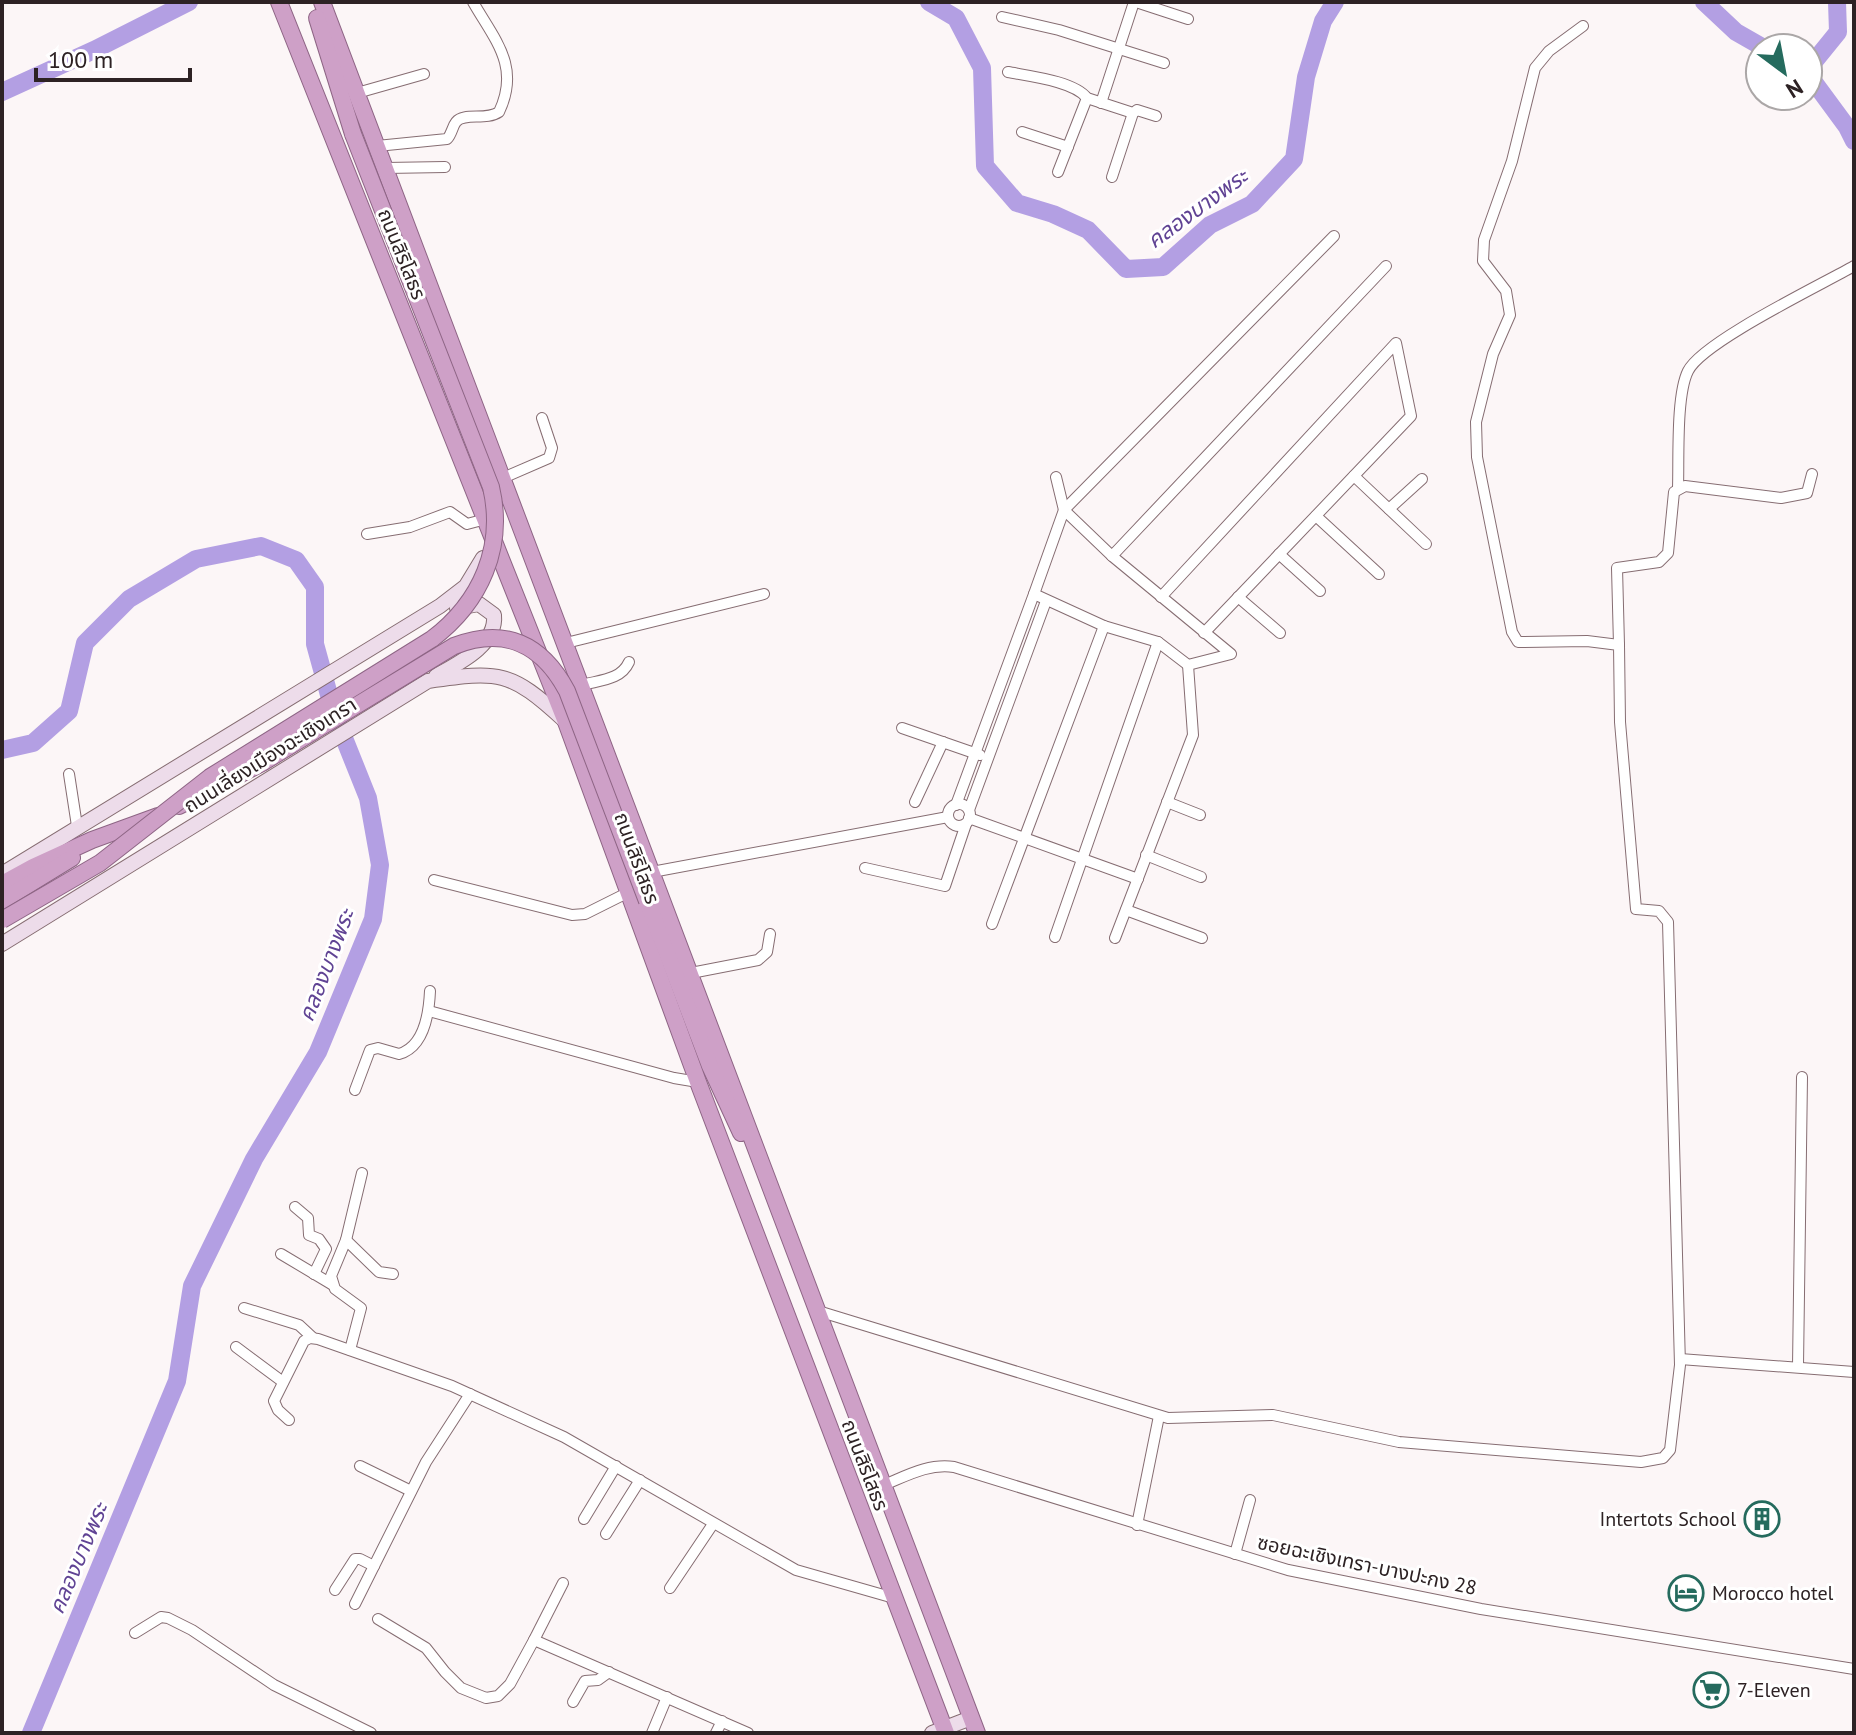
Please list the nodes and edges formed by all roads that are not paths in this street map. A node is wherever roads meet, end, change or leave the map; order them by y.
1 (279, 2) edge
2 (473, 2) edge
3 (1135, 2) edge
4 (319, 8) edge
5 (1002, 17) dead end
6 (1188, 19) dead end
7 (1583, 26) dead end
8 (1119, 49) junction
9 (1164, 63) dead end
10 (1008, 72) dead end
11 (424, 74) dead end
12 (357, 93) junction
13 (1087, 98) junction
14 (1101, 103) junction
15 (1133, 113) junction
16 (1156, 116) dead end
17 (1022, 132) dead end
18 (377, 146) junction
19 (1068, 147) junction
20 (445, 167) dead end
21 (386, 168) junction
22 (1058, 172) dead end
23 (1112, 177) dead end
24 (1334, 236) dead end
25 (1386, 266) dead end
26 (1854, 266) edge
27 (542, 418) dead end
28 (1812, 474) dead end
29 (1354, 476) junction
30 (1056, 477) dead end
31 (503, 478) junction
32 (1422, 479) dead end
33 (1678, 488) junction
34 (1389, 509) junction
35 (1064, 510) junction
36 (1316, 516) junction
37 (488, 523) junction
38 (367, 534) dead end
39 (1426, 544) dead end
40 (1279, 554) junction
41 (1112, 556) junction
42 (539, 572) junction
43 (1379, 574) dead end
44 (513, 587) junction
45 (1320, 591) dead end
46 (764, 594) dead end
47 (1034, 594) junction
48 (1161, 597) junction
49 (1238, 597) junction
50 (1046, 601) junction
51 (555, 615) junction
52 (527, 622) junction
53 (408, 624) junction
54 (1104, 626) junction
55 (1204, 633) junction
56 (1280, 633) dead end
57 (1158, 642) junction
58 (566, 643) junction
59 (1619, 645) junction
60 (629, 662) dead end
61 (1188, 665) junction
62 (428, 681) junction
63 (582, 685) junction
64 (566, 722) junction
65 (902, 728) dead end
66 (943, 742) junction
67 (976, 754) junction
68 (989, 758) junction
69 (69, 774) dead end
70 (915, 802) dead end
71 (1167, 802) junction
72 (956, 805) junction
73 (1200, 815) dead end
74 (948, 817) junction
75 (968, 817) junction
76 (77, 826) junction
77 (122, 828) junction
78 (1024, 839) junction
79 (1146, 855) junction
80 (1084, 860) junction
81 (865, 868) dead end
82 (652, 872) junction
83 (2, 874) edge
84 (1201, 877) dead end
85 (1138, 879) junction
86 (434, 880) dead end
87 (2, 884) edge
88 (629, 892) junction
89 (2, 901) edge
90 (1126, 910) junction
91 (2, 920) edge
92 (992, 924) dead end
93 (770, 934) dead end
94 (1055, 937) dead end
95 (1115, 938) dead end
96 (1202, 938) dead end
97 (2, 944) edge
98 (691, 973) junction
99 (430, 991) dead end
100 (429, 1011) junction
101 (1802, 1077) dead end
102 (698, 1082) junction
103 (355, 1090) dead end
104 (362, 1173) dead end
105 (777, 1205) junction
106 (295, 1207) dead end
107 (346, 1240) junction
108 (281, 1254) dead end
109 (314, 1274) junction
110 (393, 1274) dead end
111 (333, 1285) junction
112 (244, 1308) dead end
113 (818, 1311) junction
114 (313, 1338) junction
115 (236, 1347) dead end
116 (350, 1350) junction
117 (1680, 1359) junction
118 (1798, 1366) junction
119 (1854, 1372) edge
120 (283, 1382) junction
121 (470, 1394) junction
122 (1159, 1416) junction
123 (289, 1420) dead end
124 (360, 1466) dead end
125 (616, 1466) junction
126 (640, 1480) junction
127 (884, 1485) junction
128 (411, 1491) junction
129 (1250, 1500) dead end
130 (584, 1519) dead end
131 (713, 1524) junction
132 (1137, 1525) junction
133 (606, 1534) dead end
134 (1235, 1554) junction
135 (374, 1566) junction
136 (563, 1583) dead end
137 (670, 1588) dead end
138 (335, 1590) dead end
139 (894, 1598) junction
140 (355, 1604) dead end
141 (378, 1619) dead end
142 (135, 1633) dead end
143 (534, 1640) junction
144 (1854, 1669) edge
145 (609, 1672) junction
146 (667, 1697) junction
147 (573, 1702) dead end
148 (722, 1721) junction
149 (974, 1725) edge
150 (941, 1731) edge
151 (371, 1733) edge
152 (652, 1733) edge
153 (716, 1733) edge
154 (748, 1733) edge

1 - 37 highway, ถนนสิริโสธร
2 - 18 street
3 - 6 street
3 - 8 street
4 - 12 highway, ถนนสิริโสธร
4 - 91 highway, bridge
5 - 8 street
7 - 59 street
8 - 9 street
8 - 14 street
10 - 13 street
11 - 12 street
12 - 18 highway, ถนนสิริโสธร
13 - 14 street
13 - 19 street
14 - 15 street
15 - 16 street
15 - 23 street
17 - 19 street
18 - 21 highway, ถนนสิริโสธร
19 - 22 street
20 - 21 street
21 - 31 highway, ถนนสิริโสธร
24 - 35 street
25 - 41 street
26 - 33 street
27 - 31 street
28 - 33 street
29 - 34 street
29 - 36 street
29 - 48 street
30 - 35 street
31 - 42 highway, ถนนสิริโสธร
32 - 34 street
33 - 59 street
34 - 39 street
35 - 41 street
35 - 47 street
36 - 40 street
36 - 43 street
37 - 38 street
37 - 44 highway, ถนนสิริโสธร
37 - 53 main road, ถนนเลี่ยงเมืองฉะเชิงเทรา
40 - 45 street
40 - 49 street
41 - 48 street
42 - 44 highway
42 - 51 highway, ถนนสิริโสธร
44 - 52 highway, ถนนสิริโสธร
46 - 58 street
47 - 50 street
47 - 67 street
48 - 55 street
49 - 55 street
49 - 56 street
50 - 54 street
50 - 68 street
51 - 52 highway
51 - 58 highway, ถนนสิริโสธร
52 - 64 highway, ถนนสิริโสธร
53 - 62 main road
53 - 76 main road, ถนนเลี่ยงเมืองฉะเชิงเทรา
54 - 57 street
54 - 78 street
55 - 61 street
57 - 61 street
57 - 80 street
58 - 63 highway, ถนนสิริโสธร
59 - 117 street
60 - 63 street
61 - 71 street
62 - 64 main road, ถนนเลี่ยงเมืองฉะเชิงเทรา
62 - 97 main road, ถนนเลี่ยงเมืองฉะเชิงเทรา
63 - 82 highway, ถนนสิริโสธร
64 - 88 highway, ถนนสิริโสธร
65 - 66 street
66 - 67 street
66 - 70 street
67 - 68 street
67 - 72 street
68 - 75 street
69 - 76 street
71 - 73 street
71 - 79 street
72 - 74 street
72 - 75 street
74 - 75 street
74 - 82 street
75 - 78 street
75 - 81 street
76 - 83 main road, ถนนเลี่ยงเมืองฉะเชิงเทรา
77 - 87 highway
77 - 89 highway
77 - 105 highway, bridge
78 - 80 street
78 - 92 street
79 - 84 street
79 - 85 street
80 - 85 street
80 - 94 street
82 - 98 highway, ถนนสิริโสธร
85 - 90 street
86 - 88 street
88 - 102 highway, ถนนสิริโสธร
90 - 95 street
90 - 96 street
93 - 98 street
98 - 105 highway, ถนนสิริโสธร
99 - 100 street
100 - 102 street
100 - 103 street
101 - 118 street
102 - 139 highway, ถนนสิริโสธร
104 - 107 street
105 - 113 highway, ถนนสิริโสธร
106 - 109 street
107 - 110 street
107 - 111 street
108 - 109 street
109 - 111 street
111 - 116 street
112 - 114 street
113 - 122 street
113 - 127 highway, ถนนสิริโสธร
114 - 116 street
114 - 120 street
115 - 120 street
116 - 121 street
117 - 118 street
117 - 122 street
118 - 119 street
120 - 123 street
121 - 125 street
121 - 128 street
122 - 132 street
124 - 128 street
125 - 126 street
125 - 130 street
126 - 131 street
126 - 133 street
127 - 132 street, ซอยฉะเชิงเทรา-บางปะกง 28
127 - 149 highway, ถนนสิริโสธร
128 - 135 street
129 - 134 street
131 - 137 street
131 - 139 street
132 - 134 street, ซอยฉะเชิงเทรา-บางปะกง 28
134 - 144 street, ซอยฉะเชิงเทรา-บางปะกง 28
135 - 138 street
135 - 140 street
136 - 143 street
139 - 150 highway, ถนนสิริโสธร
141 - 143 street
142 - 151 street
143 - 145 street
145 - 146 street
145 - 147 street
146 - 148 street
146 - 152 street
148 - 153 street
148 - 154 street
149 - 150 main road

